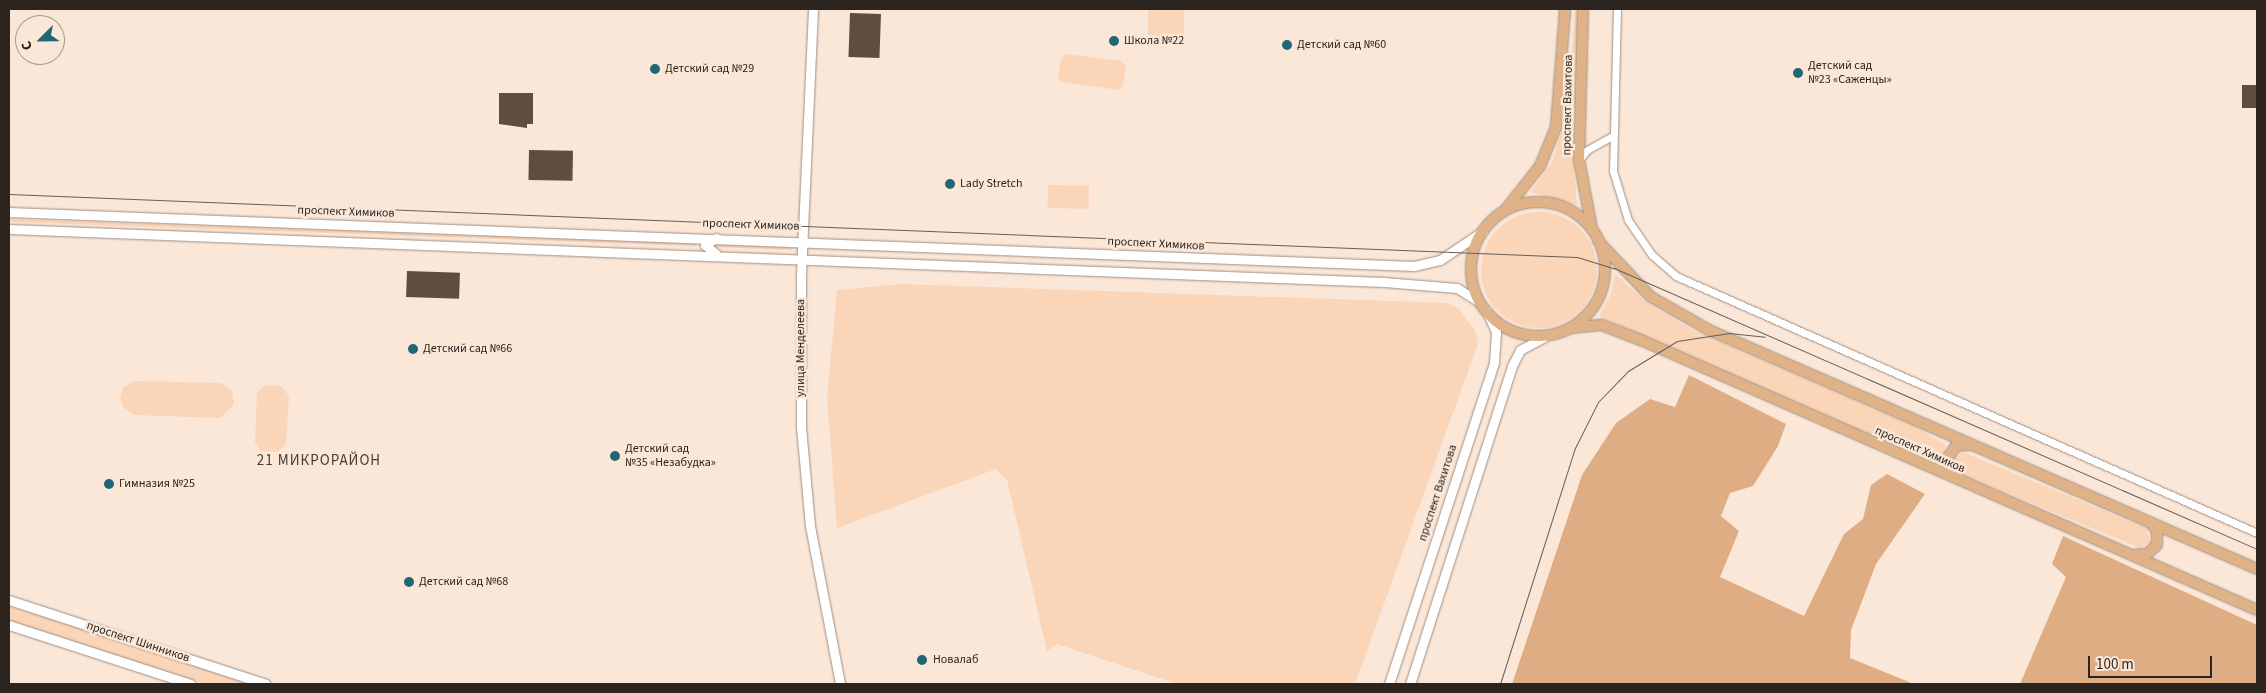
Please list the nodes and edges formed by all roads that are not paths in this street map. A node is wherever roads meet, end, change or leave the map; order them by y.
1 (813, 9) edge
2 (1565, 9) edge
3 (1583, 9) edge
4 (1617, 9) edge
5 (1612, 136) junction
6 (1579, 160) junction
7 (9, 212) edge
8 (1501, 214) junction
9 (9, 229) edge
10 (1592, 230) junction
11 (1482, 231) junction
12 (721, 236) junction
13 (803, 240) junction
14 (1598, 241) junction
15 (1004, 250) junction
16 (717, 254) junction
17 (802, 256) junction
18 (1005, 267) junction
19 (1483, 306) junction
20 (1571, 328) junction
21 (1544, 337) junction
22 (1971, 445) junction
23 (1963, 482) junction
24 (2148, 521) junction
25 (2257, 533) edge
26 (2130, 554) junction
27 (2257, 569) edge
28 (9, 600) edge
29 (2257, 610) edge
30 (9, 625) edge
31 (191, 684) edge
32 (266, 684) edge
33 (840, 684) edge
34 (1389, 684) edge
35 (1410, 684) edge

1 - 13 main road, улица Менделеева
2 - 8 main road, проспект Вахитова
3 - 6 main road, проспект Вахитова
4 - 5 street
5 - 6 street
5 - 25 street
6 - 10 main road, проспект Вахитова
7 - 12 main road, проспект Химиков
8 - 10 main road, проспект Вахитова
8 - 11 main road, проспект Вахитова
9 - 16 main road
10 - 14 main road, проспект Вахитова
11 - 15 main road, проспект Химиков
11 - 19 main road, проспект Вахитова
12 - 13 main road, проспект Химиков
12 - 16 main road
13 - 15 main road, проспект Химиков
13 - 17 main road, улица Менделеева
14 - 20 main road, проспект Вахитова
14 - 22 main road, проспект Химиков
15 - 18 main road
16 - 17 main road
17 - 18 main road
17 - 33 main road, улица Менделеева
18 - 19 main road
19 - 21 main road
19 - 34 main road, проспект Вахитова
20 - 21 main road, проспект Вахитова
20 - 23 main road, проспект Химиков
21 - 35 main road, проспект Вахитова
22 - 23 main road
22 - 24 main road, проспект Химиков
23 - 26 main road, проспект Химиков
24 - 26 main road
24 - 27 main road, проспект Химиков
26 - 29 main road, проспект Химиков
28 - 32 main road, проспект Шинников
30 - 31 main road, проспект Шинников

